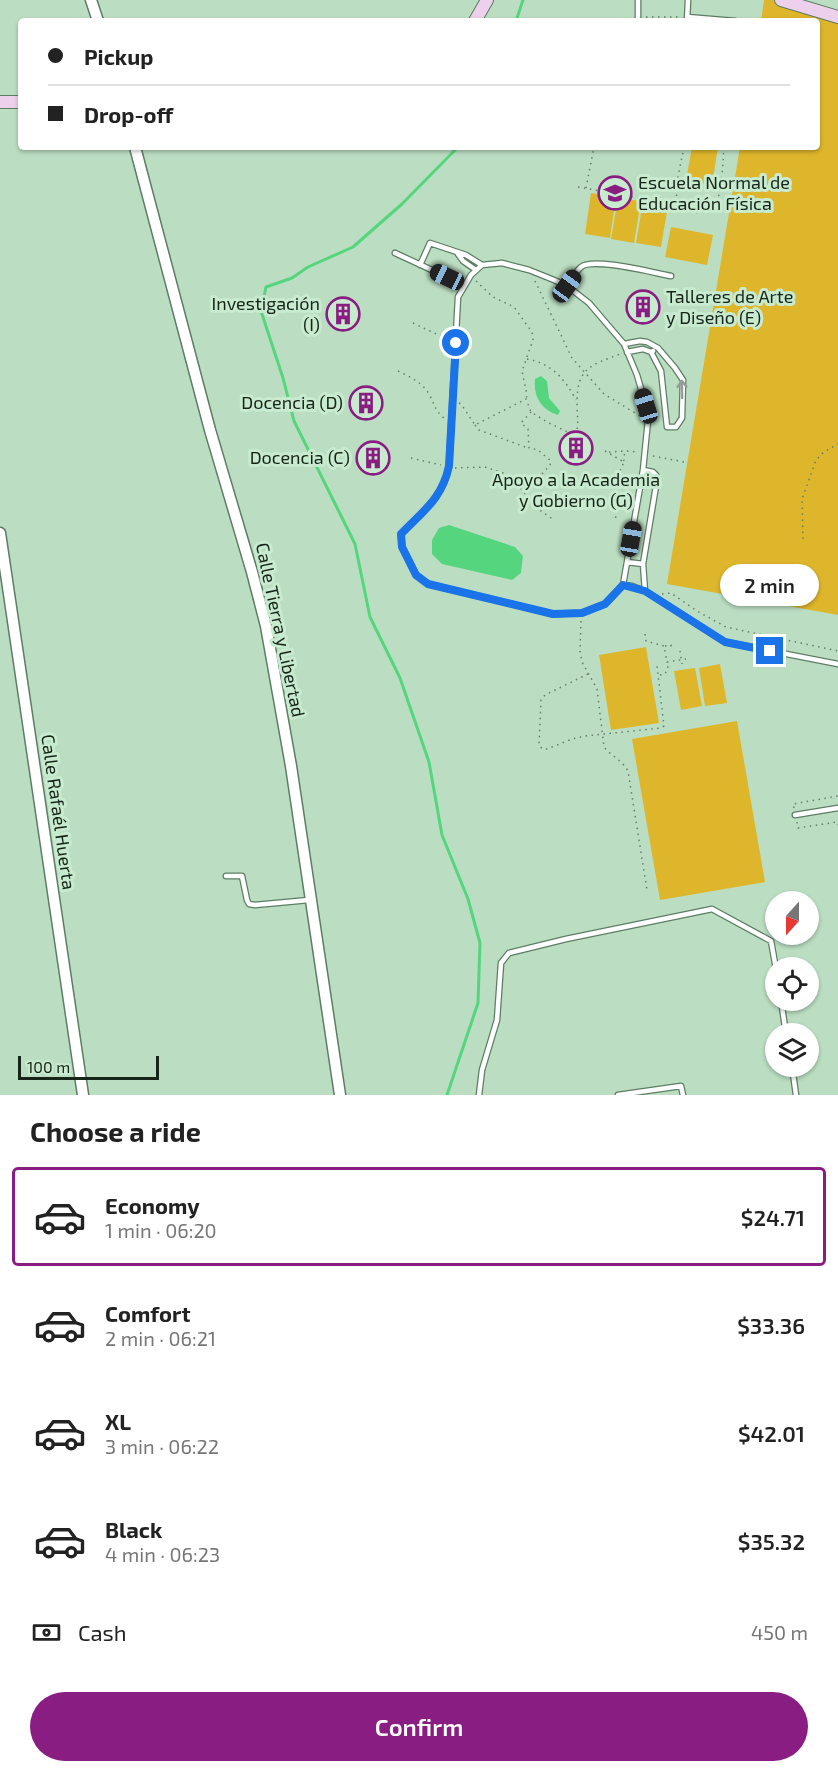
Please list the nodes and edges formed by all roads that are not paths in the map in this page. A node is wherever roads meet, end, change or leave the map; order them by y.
1 (92, 0) edge
2 (480, 0) edge
3 (487, 0) edge
4 (638, 0) edge
5 (687, 0) edge
6 (781, 0) edge
7 (799, 0) edge
8 (838, 12) edge
9 (838, 16) edge
10 (97, 18) edge
11 (471, 18) edge
12 (477, 18) edge
13 (638, 18) edge
14 (687, 18) edge
15 (0, 102) edge
16 (18, 102) edge
17 (0, 110) edge
18 (18, 110) edge
19 (136, 150) edge
20 (395, 252) dead end
21 (458, 254) junction
22 (420, 265) junction
23 (482, 265) junction
24 (476, 270) junction
25 (671, 276) dead end
26 (447, 277) dead end
27 (567, 286) junction
28 (624, 344) junction
29 (658, 348) junction
30 (627, 352) junction
31 (651, 352) junction
32 (643, 470) junction
33 (0, 533) edge
34 (627, 562) junction
35 (643, 564) junction
36 (623, 585) junction
37 (648, 593) junction
38 (838, 664) edge
39 (838, 808) edge
40 (795, 815) dead end
41 (226, 876) dead end
42 (310, 900) junction
43 (774, 957) edge
44 (794, 1077) edge
45 (82, 1095) edge
46 (340, 1095) edge
47 (479, 1095) edge
48 (618, 1095) edge
49 (683, 1095) edge
50 (796, 1095) edge

1 - 10 street
2 - 11 main road
3 - 12 main road
4 - 13 lane
5 - 14 lane
6 - 9 main road
7 - 8 main road
15 - 16 main road
17 - 18 main road
19 - 42 street, Calle Tierra y Libertad
20 - 22 lane
21 - 22 lane
21 - 23 lane
21 - 24 lane
22 - 26 lane
23 - 24 lane
23 - 27 lane
24 - 36 lane
25 - 27 lane
27 - 28 lane
28 - 29 lane
28 - 30 lane
29 - 31 lane
31 -> 29 lane
30 - 31 lane
30 - 32 lane
32 - 34 lane
32 - 35 lane
33 - 45 street, Calle Rafaél Huerta
34 - 35 lane
34 - 36 lane
35 - 37 lane
36 - 37 lane
37 - 38 lane
39 - 40 lane
41 - 42 lane
42 - 46 street, Calle Tierra y Libertad
43 - 47 lane
44 - 50 lane
48 - 49 lane

